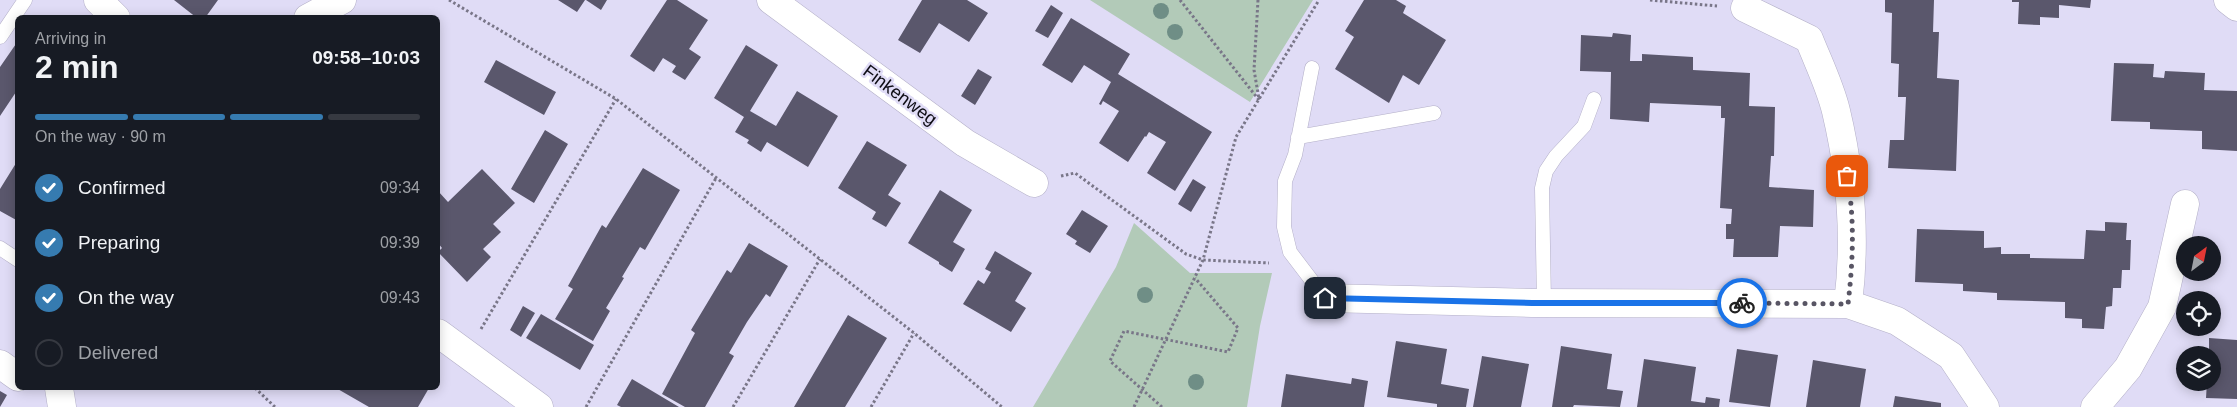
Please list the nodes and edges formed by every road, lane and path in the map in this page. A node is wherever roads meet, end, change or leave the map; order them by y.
1 (25, 0) edge
2 (98, 0) edge
3 (342, 0) edge
4 (449, 0) edge
5 (771, 0) edge
6 (1180, 0) edge
7 (1258, 0) edge
8 (1319, 0) edge
9 (1650, 0) edge
10 (2228, 0) edge
11 (2237, 7) edge
12 (1745, 8) joint
13 (113, 15) edge
14 (314, 15) edge
15 (0, 37) edge
16 (1312, 68) dead end
17 (616, 99) junction
18 (1594, 99) dead end
19 (1259, 100) junction
20 (1434, 113) dead end
21 (1298, 137) junction
22 (716, 178) junction
23 (1034, 183) joint
24 (2185, 204) dead end
25 (0, 248) edge
26 (15, 258) edge
27 (820, 259) junction
28 (1203, 260) junction
29 (1267, 261) dead end
30 (1195, 278) junction
31 (1325, 298) joint
32 (1544, 303) junction
33 (1848, 304) junction
34 (914, 333) junction
35 (440, 334) edge
36 (1167, 338) junction
37 (465, 354) junction
38 (0, 364) edge
39 (15, 375) edge
40 (257, 390) edge
41 (1142, 390) junction
42 (275, 407) edge
43 (539, 407) edge
44 (586, 407) edge
45 (734, 407) edge
46 (871, 407) edge
47 (1002, 407) edge
48 (1134, 407) edge
49 (1162, 407) edge
50 (1985, 407) edge
51 (2094, 407) edge

1 - 15 lane
2 - 13 street
3 - 14 street
4 - 17 path
5 - 23 street, Finkenweg
6 - 19 path
7 - 19 path
8 - 19 path
9 - 12 path
10 - 11 street
12 - 33 street
16 - 21 lane
17 - 22 path
17 - 37 path
18 - 32 lane
19 - 28 path
20 - 21 lane
21 - 31 lane
22 - 27 path
22 - 44 path
23 - 28 path
24 - 51 street
25 - 26 lane
27 - 34 path
27 - 45 path
28 - 29 path
28 - 30 path
30 - 36 path
30 - 36 path
31 - 32 street
32 - 33 street
33 - 50 street
34 - 46 path
34 - 47 path
35 - 37 street
36 - 41 path
36 - 41 path
37 - 43 street
38 - 39 street
40 - 42 path
41 - 48 path
41 - 49 path

